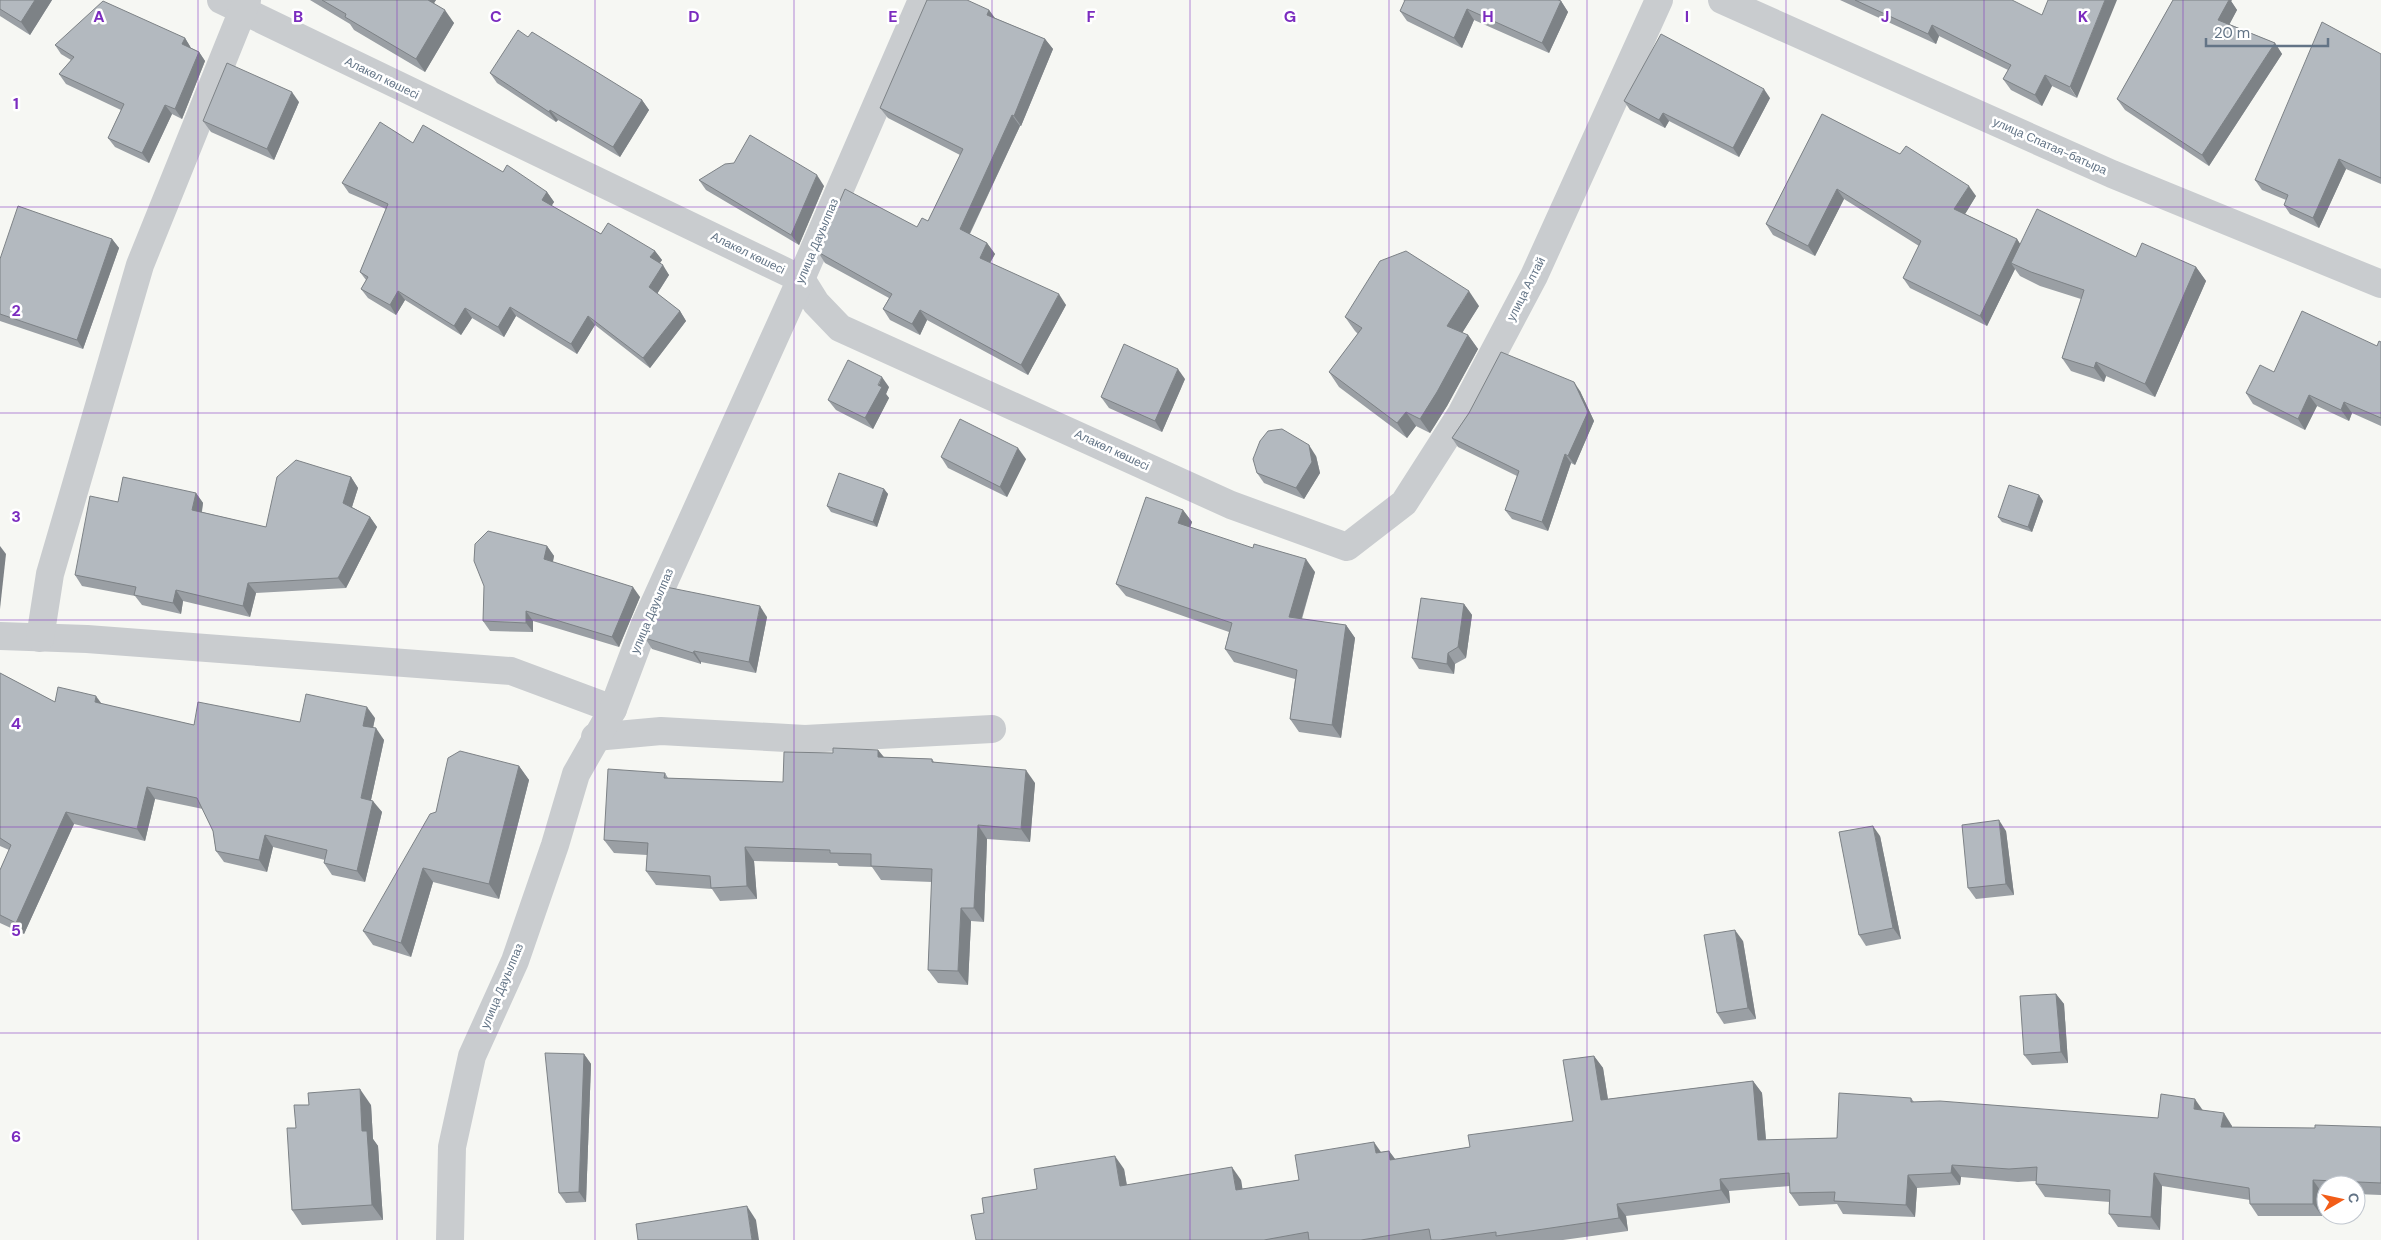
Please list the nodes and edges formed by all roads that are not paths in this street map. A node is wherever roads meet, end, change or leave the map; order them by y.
1 (922, 0) edge
2 (1659, 0) edge
3 (1722, 0) edge
4 (237, 4) edge
5 (801, 279) junction
6 (2381, 284) edge
7 (1347, 547) joint
8 (0, 636) edge
9 (40, 638) junction
10 (613, 709) junction
11 (992, 729) dead end
12 (595, 737) junction
13 (450, 1240) edge

1 - 5 street, улица Дауылпаз
2 - 7 street, улица Алтай
3 - 6 street, улица Спатая-батыра
4 - 5 street, Алакөл көшесі
4 - 9 street
5 - 7 street, Алакөл көшесі
5 - 10 street, улица Дауылпаз
8 - 9 street
9 - 10 street
10 - 12 street, улица Дауылпаз
11 - 12 street
12 - 13 street, улица Дауылпаз

